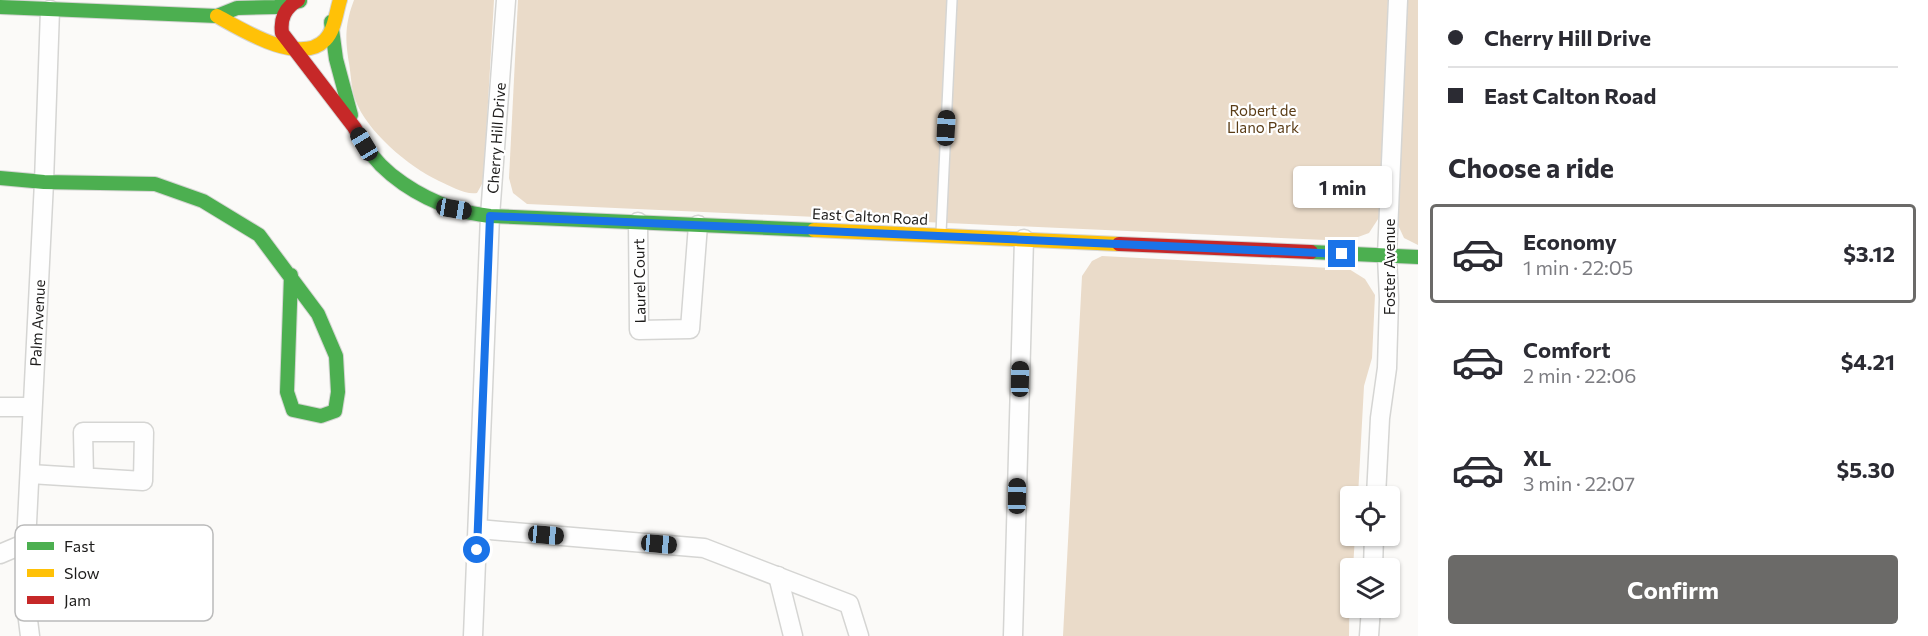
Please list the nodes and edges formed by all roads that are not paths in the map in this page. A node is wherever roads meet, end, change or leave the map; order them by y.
1 (340, 0) edge
2 (506, 0) edge
3 (952, 0) edge
4 (1398, 0) edge
5 (304, 1) edge
6 (0, 7) edge
7 (218, 8) edge
8 (50, 10) junction
9 (326, 10) dead end
10 (332, 27) junction
11 (291, 47) junction
12 (354, 127) junction
13 (0, 178) edge
14 (44, 182) junction
15 (490, 216) junction
16 (638, 222) junction
17 (698, 225) junction
18 (940, 236) junction
19 (1024, 239) junction
20 (1387, 256) junction
21 (1418, 257) edge
22 (291, 275) junction
23 (0, 407) edge
24 (32, 407) junction
25 (30, 474) junction
26 (84, 477) dead end
27 (1377, 486) edge
28 (27, 525) edge
29 (478, 529) junction
30 (15, 548) edge
31 (0, 554) edge
32 (778, 576) junction
33 (1370, 618) edge
34 (28, 621) edge
35 (30, 636) edge
36 (474, 636) edge
37 (793, 636) edge
38 (859, 636) edge
39 (1013, 636) edge
40 (1369, 636) edge

1 - 10 main road
2 - 15 street, Cherry Hill Drive
3 - 18 lane
4 - 20 street, Foster Avenue
5 - 7 main road
5 - 11 main road, East Calton Road
6 - 8 main road
7 - 8 main road
7 - 11 main road
8 - 14 street, Palm Avenue
9 - 10 main road
10 - 11 main road
10 - 12 main road, East Calton Road
11 - 12 main road, East Calton Road
12 - 15 main road, East Calton Road
13 - 14 main road
14 - 22 main road
14 - 24 street, Palm Avenue
15 - 16 main road, East Calton Road
15 - 29 street, Cherry Hill Drive
16 - 17 main road, East Calton Road
16 - 17 street, Laurel Court
17 - 18 main road, East Calton Road
18 - 19 main road, East Calton Road
19 - 20 main road, East Calton Road
19 - 39 street
20 - 21 main road, East Calton Road
20 - 27 street, Foster Avenue
22 - 22 main road
23 - 24 street
24 - 25 street, Palm Avenue
25 - 26 street
25 - 28 street, Palm Avenue
29 - 32 street
29 - 36 street, Cherry Hill Drive
30 - 31 street
32 - 37 street
32 - 38 street
33 - 40 street
34 - 35 street, Palm Avenue

